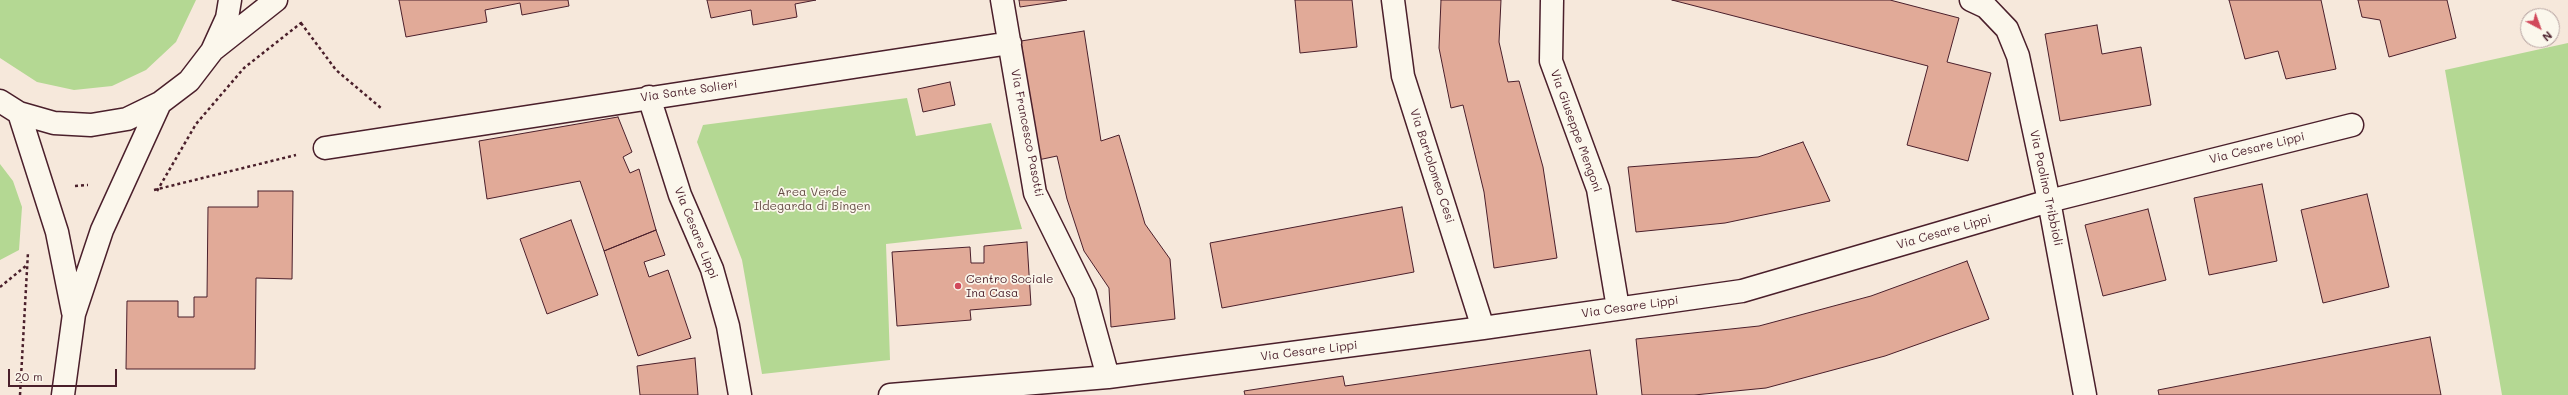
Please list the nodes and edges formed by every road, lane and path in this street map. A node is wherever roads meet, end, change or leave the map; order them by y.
1 (230, 0) edge
2 (276, 0) edge
3 (1002, 0) edge
4 (1393, 0) edge
5 (1552, 0) edge
6 (1971, 0) edge
7 (298, 17) dead end
8 (301, 23) junction
9 (1010, 44) junction
10 (212, 51) junction
11 (649, 97) junction
12 (0, 101) edge
13 (160, 103) junction
14 (19, 113) junction
15 (2352, 124) dead end
16 (419, 132) junction
17 (325, 148) joint
18 (2049, 200) junction
19 (28, 249) dead end
20 (28, 264) junction
21 (0, 287) edge
22 (1618, 308) junction
23 (74, 314) junction
24 (1483, 328) junction
25 (1108, 377) junction
26 (20, 395) edge
27 (63, 395) edge
28 (740, 395) edge
29 (890, 395) edge
30 (2085, 395) edge

1 - 10 street
2 - 10 street
3 - 9 street
4 - 24 street, Via Bartolomeo Cesi
5 - 22 street, Via Giuseppe Mengoni
6 - 18 street, Via Paolino Tribbioli
7 - 8 path
8 - 16 path
8 - 17 path
9 - 11 street, Via Sante Solieri
9 - 25 street, Via Francesco Pasotti
10 - 13 street
11 - 16 street, Via Sante Solieri
11 - 28 street, Via Cesare Lippi
12 - 14 street
13 - 14 street
13 - 23 street
14 - 23 street
15 - 18 street, Via Cesare Lippi
16 - 17 street, Via Sante Solieri
18 - 22 street, Via Cesare Lippi
18 - 30 street, Via Paolino Tribbioli
19 - 20 path
20 - 21 path
20 - 26 path
22 - 24 street, Via Cesare Lippi
23 - 27 street
24 - 25 street, Via Cesare Lippi
25 - 29 street, Via Cesare Lippi

